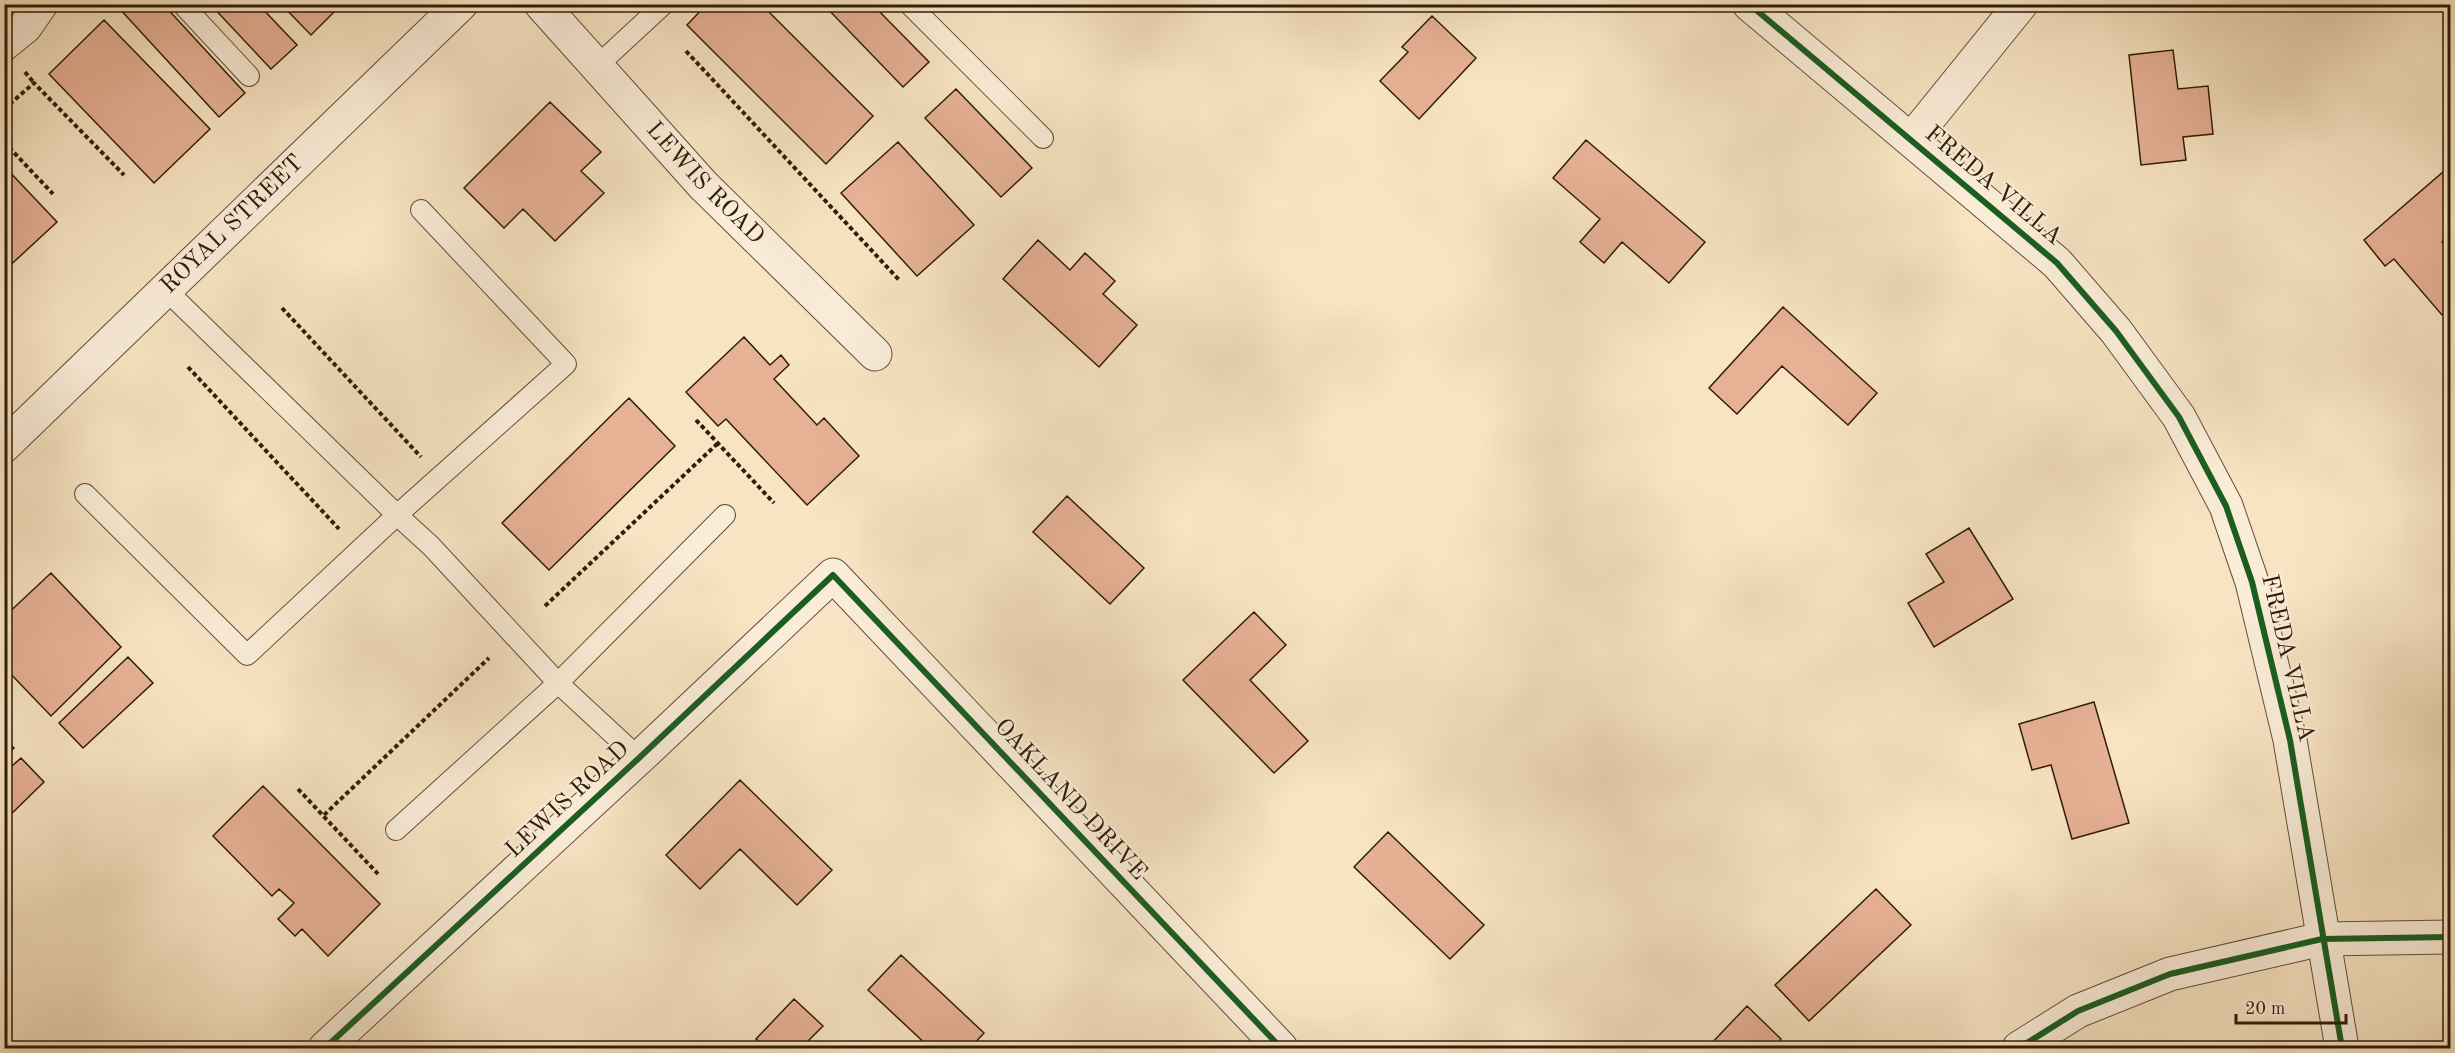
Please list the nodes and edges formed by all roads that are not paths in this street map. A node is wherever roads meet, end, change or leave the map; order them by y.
1 (41, 4) edge
2 (182, 4) edge
3 (461, 4) edge
4 (541, 4) edge
5 (664, 4) edge
6 (909, 4) edge
7 (1749, 4) edge
8 (2021, 4) edge
9 (4, 44) edge
10 (597, 66) junction
11 (249, 76) dead end
12 (1043, 138) dead end
13 (1911, 140) junction
14 (421, 210) dead end
15 (166, 290) junction
16 (875, 354) dead end
17 (4, 446) edge
18 (85, 494) dead end
19 (397, 515) junction
20 (725, 515) dead end
21 (833, 575) joint
22 (558, 683) junction
23 (639, 758) junction
24 (396, 830) dead end
25 (2451, 938) edge
26 (2322, 939) junction
27 (325, 1048) edge
28 (1281, 1048) edge
29 (2019, 1048) edge
30 (2342, 1048) edge

1 - 9 street
2 - 11 lane
3 - 15 street, ROYAL STREET
4 - 10 street, LEWIS ROAD
5 - 10 lane
6 - 12 lane
7 - 13 street, FREDA VILLA
8 - 13 street
10 - 16 street, LEWIS ROAD
13 - 26 street, FREDA VILLA
14 - 19 lane
15 - 17 street, ROYAL STREET
15 - 19 lane
18 - 19 lane
19 - 22 lane
20 - 22 lane
21 - 23 street, LEWIS ROAD
21 - 28 street, OAKLAND DRIVE
22 - 23 lane
22 - 24 lane
23 - 27 street, LEWIS ROAD
25 - 26 street
26 - 29 street
26 - 30 street, FREDA VILLA

